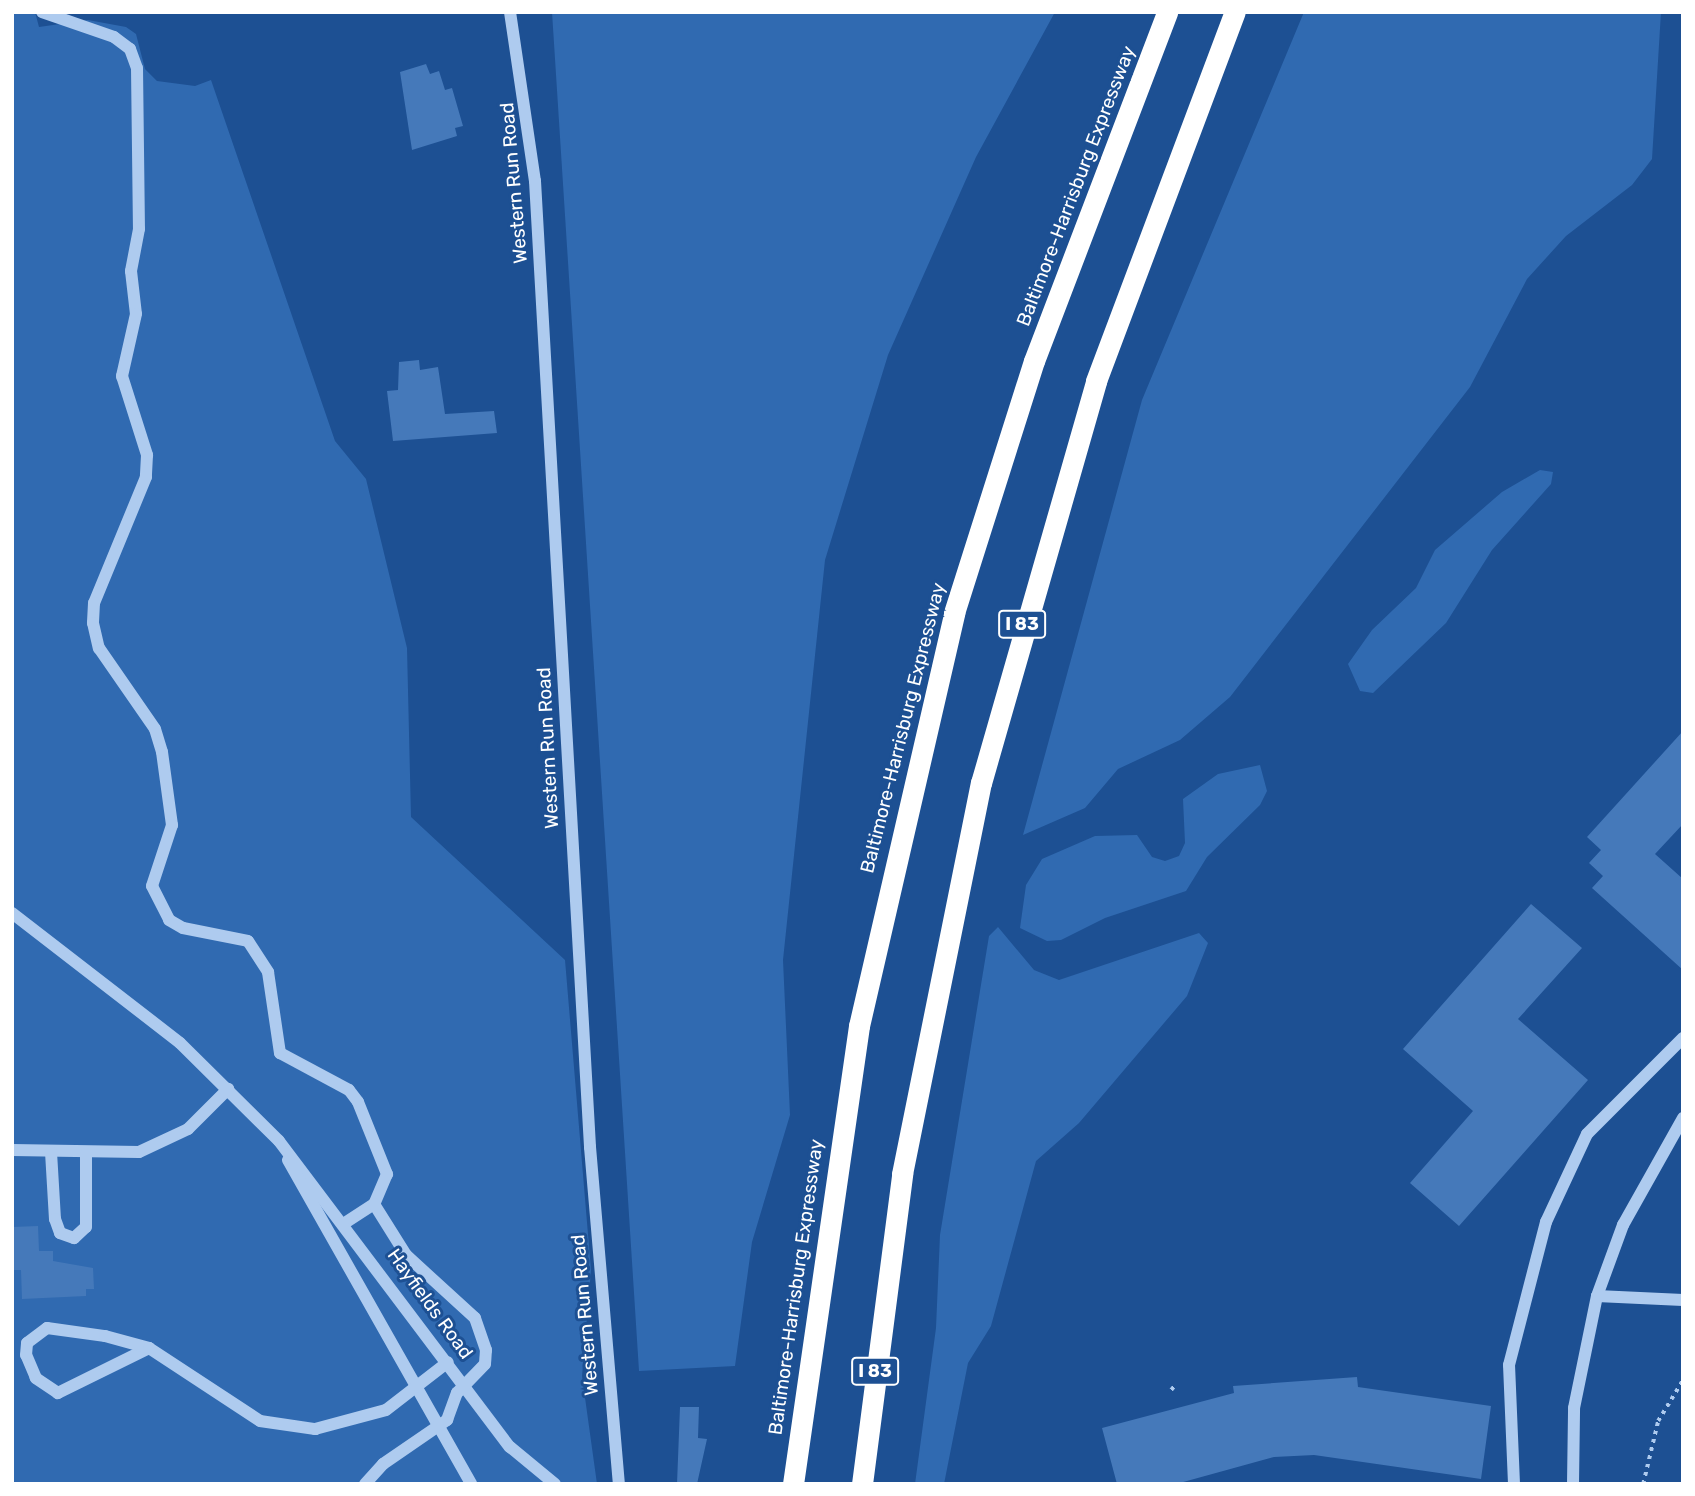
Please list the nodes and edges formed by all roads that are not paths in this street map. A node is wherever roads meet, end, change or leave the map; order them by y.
1 (42, 12) edge
2 (510, 12) edge
3 (1167, 12) edge
4 (1235, 12) edge
5 (12, 913) edge
6 (1683, 1038) edge
7 (228, 1089) junction
8 (1683, 1118) edge
9 (279, 1141) junction
10 (12, 1150) edge
11 (51, 1152) junction
12 (86, 1153) junction
13 (374, 1205) junction
14 (346, 1222) junction
15 (1597, 1296) junction
16 (1683, 1300) edge
17 (149, 1348) junction
18 (448, 1362) junction
19 (466, 1386) junction
20 (413, 1388) junction
21 (437, 1430) junction
22 (365, 1484) edge
23 (471, 1484) edge
24 (555, 1484) edge
25 (619, 1484) edge
26 (793, 1484) edge
27 (862, 1484) edge
28 (1514, 1484) edge
29 (1573, 1484) edge

1 - 13 street
2 - 25 street, Western Run Road
3 - 26 highway, Baltimore-Harrisburg Expressway
4 - 27 highway, I 83
5 - 7 street, Hayfields Road
6 - 28 street
7 - 9 street, Hayfields Road
7 - 12 street
8 - 15 street
9 - 14 street, Hayfields Road
9 - 20 street, Hayfields Road
10 - 11 street
11 - 12 street
11 - 12 street
13 - 14 street
13 - 19 street
14 - 18 street, Hayfields Road
15 - 16 street
15 - 29 street
17 - 17 street
17 - 20 street
18 - 19 street, Hayfields Road
18 - 20 street
19 - 21 street
19 - 24 street, Hayfields Road
20 - 21 street, Hayfields Road
21 - 22 street
21 - 23 street, Hayfields Road

